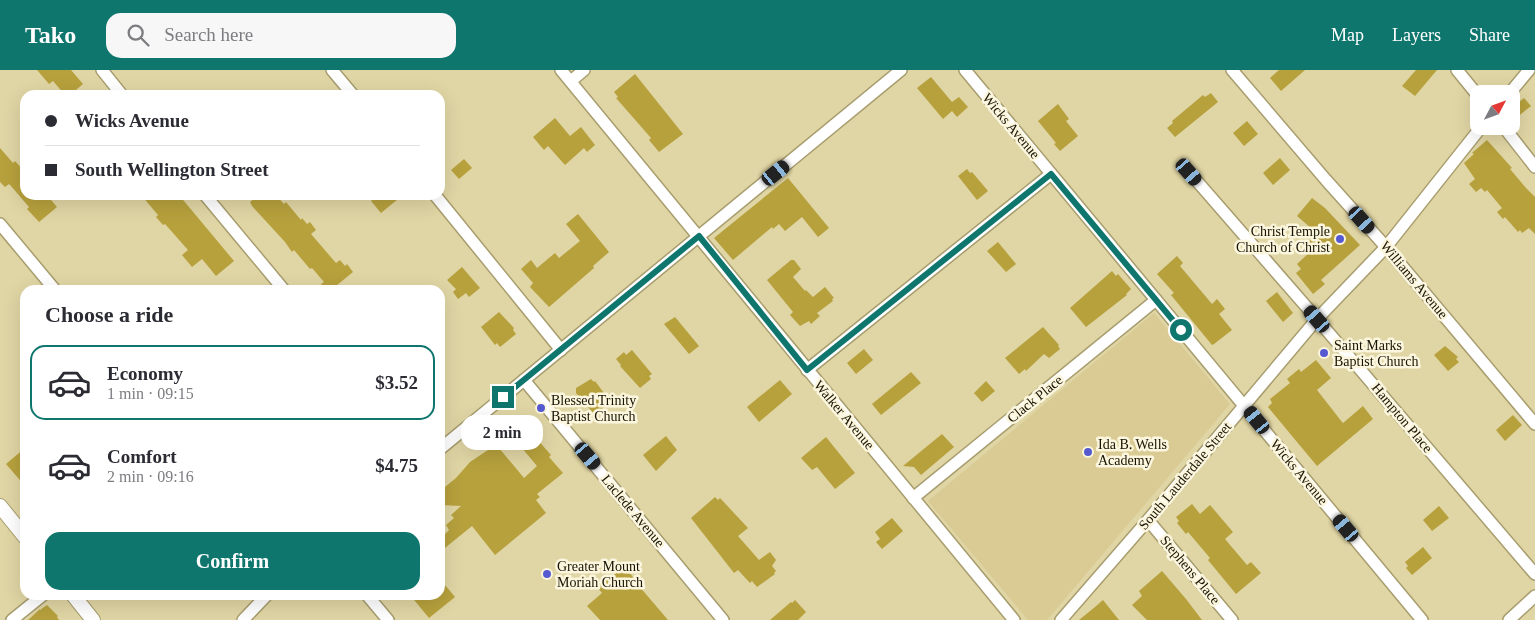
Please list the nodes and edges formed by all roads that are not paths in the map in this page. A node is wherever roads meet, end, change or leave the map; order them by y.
1 (102, 70) edge
2 (332, 70) edge
3 (562, 70) edge
4 (584, 70) edge
5 (901, 70) edge
6 (965, 70) edge
7 (1232, 70) edge
8 (1457, 70) edge
9 (1529, 70) edge
10 (571, 81) junction
11 (1516, 85) edge
12 (1470, 86) edge
13 (118, 90) edge
14 (349, 90) edge
15 (1475, 135) edge
16 (1509, 135) edge
17 (1535, 166) edge
18 (1189, 172) dead end
19 (1051, 174) junction
20 (209, 200) edge
21 (439, 200) edge
22 (0, 224) edge
23 (699, 236) junction
24 (1386, 247) junction
25 (51, 285) edge
26 (280, 285) edge
27 (1156, 300) junction
28 (1317, 319) junction
29 (561, 350) junction
30 (807, 370) junction
31 (524, 380) junction
32 (1244, 405) junction
33 (1535, 424) edge
34 (445, 445) edge
35 (913, 498) junction
36 (0, 506) edge
37 (1148, 520) junction
38 (20, 531) edge
39 (1535, 574) edge
40 (1535, 596) edge
41 (37, 600) edge
42 (77, 600) edge
43 (262, 600) edge
44 (371, 600) edge
45 (12, 620) edge
46 (93, 620) edge
47 (242, 620) edge
48 (388, 620) edge
49 (723, 620) edge
50 (1014, 620) edge
51 (1061, 620) edge
52 (1232, 620) edge
53 (1422, 620) edge
54 (1509, 620) edge

1 - 13 street
2 - 14 street
3 - 10 street, Walker Avenue
4 - 10 street
5 - 23 street
6 - 19 street, Wicks Avenue
7 - 24 street, Williams Avenue
8 - 12 street
9 - 11 street
10 - 23 street, Walker Avenue
15 - 24 street, South Lauderdale Street
16 - 17 street
18 - 28 street, Hampton Place
19 - 27 street, Wicks Avenue
19 - 30 street
20 - 26 street
21 - 29 street
22 - 25 street
23 - 29 street
23 - 30 street, Walker Avenue
24 - 28 street, South Lauderdale Street
24 - 33 street, Williams Avenue
27 - 32 street, Wicks Avenue
27 - 35 street, Clack Place
28 - 32 street, South Lauderdale Street
28 - 39 street, Hampton Place
29 - 31 street
30 - 35 street, Walker Avenue
31 - 34 street
31 - 49 street, Laclede Avenue
32 - 37 street, South Lauderdale Street
32 - 53 street, Wicks Avenue
35 - 50 street, Walker Avenue
36 - 38 main road
37 - 51 street, South Lauderdale Street
37 - 52 street, Stephens Place
40 - 54 street
41 - 45 street
42 - 46 main road
43 - 47 street
44 - 48 street

